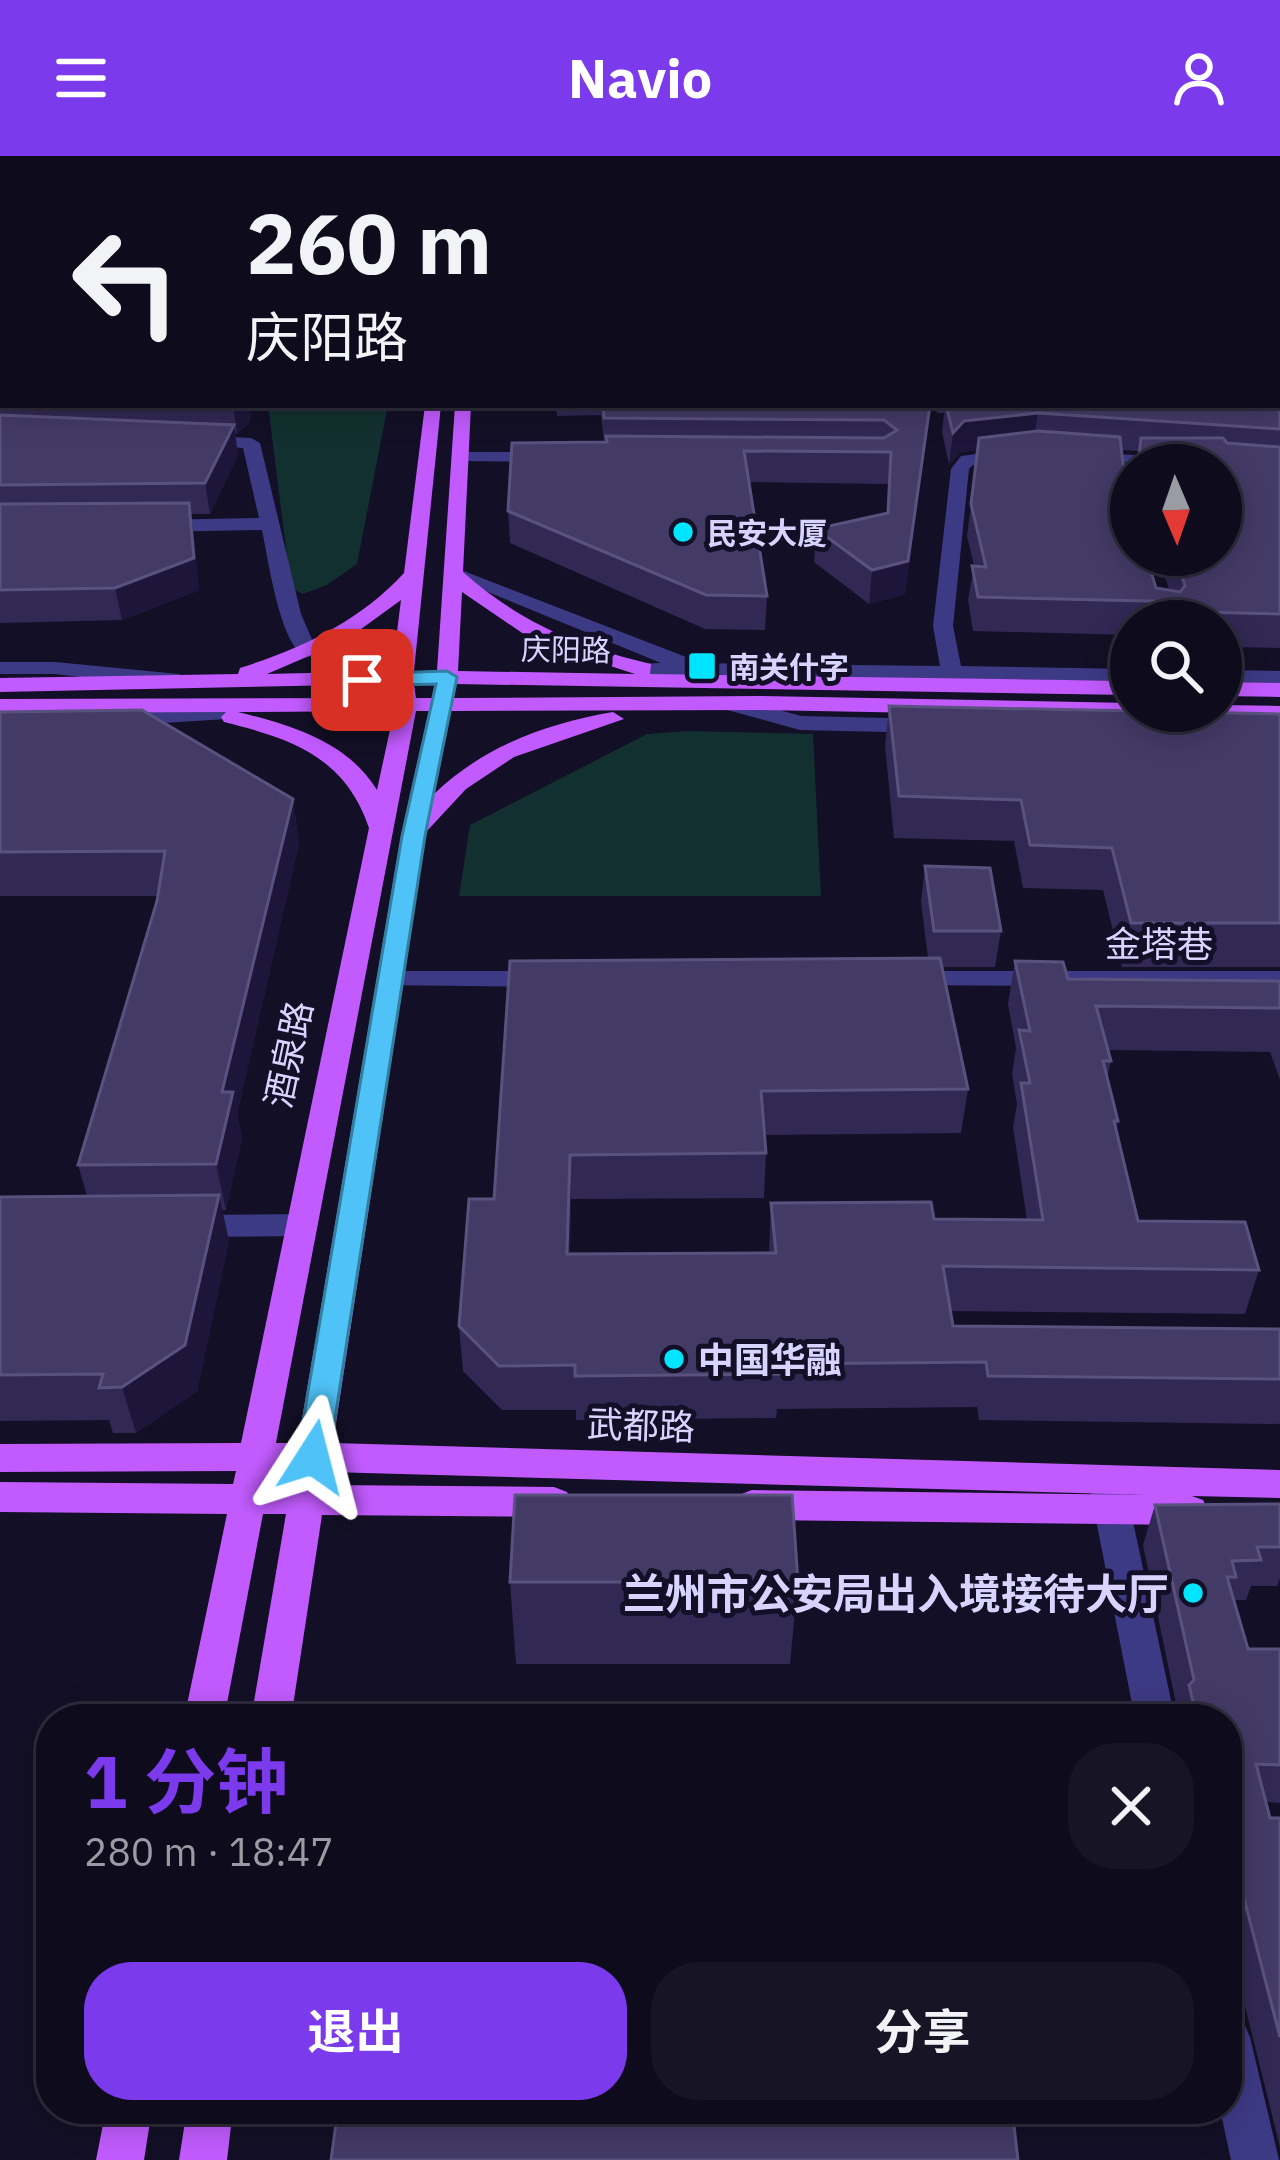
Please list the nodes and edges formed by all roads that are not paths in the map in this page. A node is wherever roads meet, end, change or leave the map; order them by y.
1 (433, 408) edge
2 (463, 408) edge
3 (182, 440) edge
4 (1030, 446) edge
5 (1056, 455) edge
6 (462, 457) junction
7 (571, 458) edge
8 (1110, 465) edge
9 (268, 524) junction
10 (138, 526) edge
11 (415, 573) junction
12 (454, 574) junction
13 (306, 651) junction
14 (1242, 658) edge
15 (1280, 658) edge
16 (0, 668) edge
17 (647, 670) joint
18 (698, 675) junction
19 (1110, 675) edge
20 (1242, 676) edge
21 (1280, 677) edge
22 (402, 679) junction
23 (953, 679) junction
24 (203, 684) junction
25 (0, 685) edge
26 (1110, 687) edge
27 (1242, 689) edge
28 (1280, 690) edge
29 (445, 691) junction
30 (728, 703) junction
31 (125, 705) junction
32 (406, 705) junction
33 (0, 706) edge
34 (1242, 712) edge
35 (1280, 713) edge
36 (219, 714) junction
37 (0, 722) edge
38 (1110, 724) edge
39 (1242, 730) edge
40 (1280, 733) edge
41 (398, 836) junction
42 (389, 979) junction
43 (580, 979) edge
44 (889, 979) edge
45 (1280, 979) edge
46 (302, 1225) junction
47 (163, 1226) edge
48 (254, 1457) junction
49 (313, 1457) junction
50 (0, 1459) edge
51 (1280, 1484) edge
52 (1109, 1496) junction
53 (0, 1497) edge
54 (246, 1499) junction
55 (306, 1499) junction
56 (583, 1502) edge
57 (721, 1504) edge
58 (1280, 1511) edge
59 (207, 1704) edge
60 (273, 1704) edge
61 (1152, 1704) edge
62 (1242, 2103) edge
63 (126, 2124) edge
64 (208, 2124) edge
65 (120, 2160) edge
66 (202, 2160) edge
67 (1255, 2160) edge

1 - 11 main road, 酒泉路
2 - 6 main road, 酒泉路
3 - 9 street
4 - 23 street
5 - 8 street
6 - 7 street
6 - 12 main road, 酒泉路
9 - 10 street
9 - 13 street
11 - 13 main road
11 - 22 main road, 酒泉路
12 - 17 main road
12 - 18 street
12 - 29 main road, 酒泉路
13 - 24 main road
14 - 15 street
16 - 24 street
17 - 18 street
18 - 23 main road, 庆阳路
18 - 29 main road, 庆阳路
19 - 23 street
20 - 21 street
22 - 24 main road, 庆阳路
22 - 29 main road, 庆阳路
22 - 32 main road, 酒泉路
23 - 26 main road, 庆阳路
24 - 25 main road, 庆阳路
27 - 28 main road
29 - 30 main road, 庆阳路
29 - 32 main road, 庆阳路
29 - 41 main road, 酒泉路
30 - 38 street
30 - 41 main road
31 - 32 main road, 庆阳路
31 - 33 main road, 庆阳路
31 - 36 main road
32 - 41 main road, 酒泉路
34 - 35 main road
36 - 37 street
36 - 41 main road
39 - 40 street
41 - 42 main road, 酒泉路
41 - 46 main road, 酒泉路
42 - 43 street
42 - 49 main road, 酒泉路
44 - 45 street, 金塔巷
46 - 47 street
46 - 48 main road, 酒泉路
48 - 49 main road, 武都路
48 - 50 main road, 武都路
48 - 54 main road, 酒泉路
49 - 52 main road, 武都路
49 - 55 main road, 酒泉路
51 - 52 main road, 武都路
52 - 57 main road, 武都路
52 - 58 main road, 武都路
52 - 61 street
53 - 54 main road
54 - 55 main road
54 - 59 main road, 酒泉路
55 - 56 main road
55 - 60 main road, 酒泉路
62 - 67 street
63 - 65 main road
64 - 66 main road

